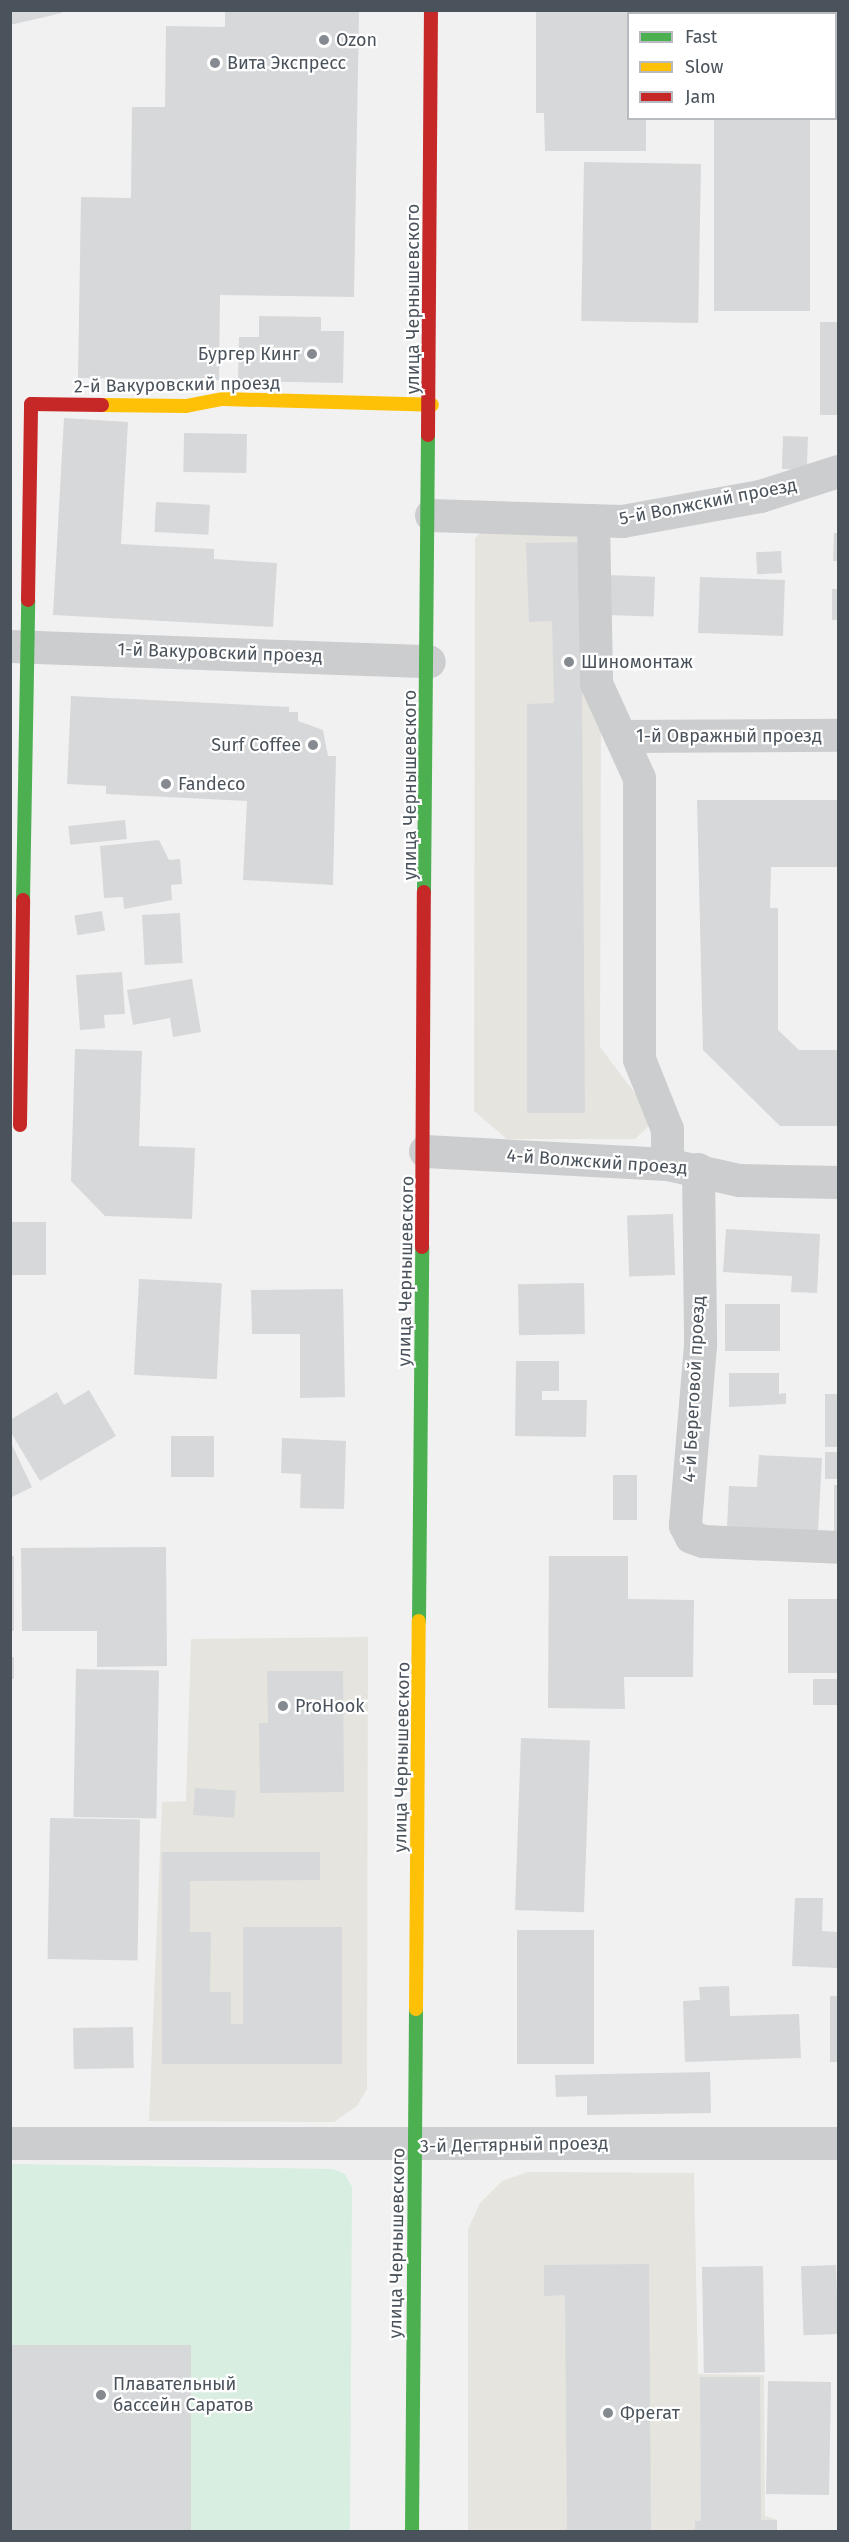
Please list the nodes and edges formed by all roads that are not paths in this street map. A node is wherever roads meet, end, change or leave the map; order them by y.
1 (430, 10) edge
2 (432, 405) junction
3 (838, 471) edge
4 (431, 515) junction
5 (593, 520) junction
6 (17, 646) edge
7 (429, 661) junction
8 (838, 735) edge
9 (620, 736) junction
10 (20, 1125) dead end
11 (425, 1151) junction
12 (667, 1164) junction
13 (698, 1169) junction
14 (838, 1182) edge
15 (838, 1547) edge
16 (10, 2143) edge
17 (838, 2143) edge
18 (416, 2146) junction
19 (412, 2532) edge

1 - 2 main road, улица Чернышевского
2 - 4 main road, улица Чернышевского
2 - 6 main road, 2-й Вакуровский проезд
3 - 5 street, 5-й Волжский проезд
4 - 5 street, 5-й Волжский проезд
4 - 7 main road, улица Чернышевского
5 - 9 street
6 - 7 street, 1-й Вакуровский проезд
6 - 10 main road
7 - 11 main road, улица Чернышевского
8 - 9 street, 1-й Овражный проезд
9 - 12 street
11 - 12 street, 4-й Волжский проезд
11 - 18 main road, улица Чернышевского
12 - 13 street, 4-й Волжский проезд
13 - 14 street, 4-й Волжский проезд
13 - 15 street, 4-й Береговой проезд
16 - 18 street, 3-й Дегтярный проезд
17 - 18 street, 3-й Дегтярный проезд
18 - 19 main road, улица Чернышевского

